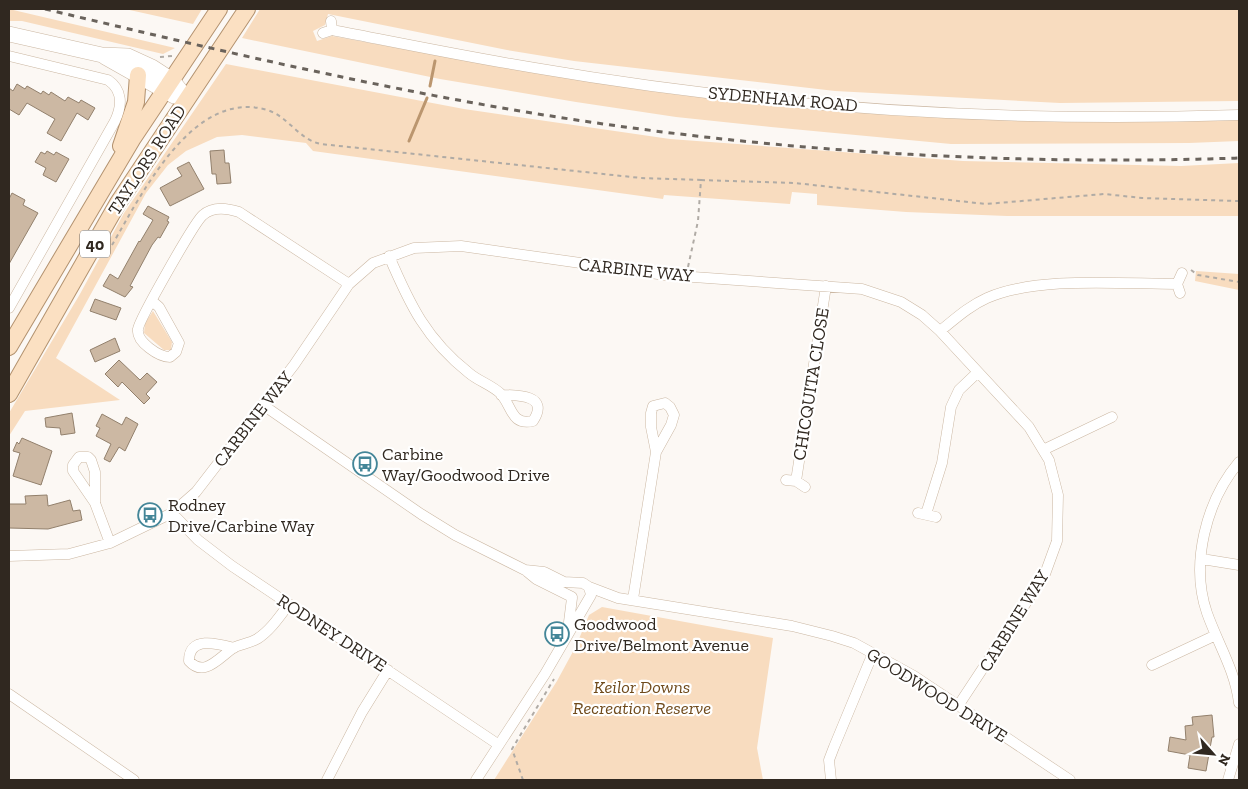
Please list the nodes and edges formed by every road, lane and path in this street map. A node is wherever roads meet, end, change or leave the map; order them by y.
1 (219, 9) edge
2 (247, 9) edge
3 (329, 28) dead end
4 (9, 34) edge
5 (178, 52) dead end
6 (102, 55) junction
7 (152, 55) dead end
8 (9, 56) edge
9 (138, 74) junction
10 (168, 86) junction
11 (187, 99) junction
12 (1239, 115) edge
13 (110, 176) junction
14 (701, 180) junction
15 (1239, 201) edge
16 (112, 246) dead end
17 (389, 256) junction
18 (1182, 273) joint
19 (687, 276) junction
20 (1239, 282) edge
21 (349, 284) junction
22 (826, 286) junction
23 (152, 301) junction
24 (9, 308) edge
25 (940, 331) junction
26 (9, 346) edge
27 (978, 372) junction
28 (9, 394) edge
29 (502, 394) dead end
30 (263, 405) junction
31 (1112, 417) dead end
32 (1043, 450) junction
33 (656, 452) dead end
34 (1239, 462) edge
35 (805, 488) dead end
36 (95, 503) dead end
37 (172, 513) junction
38 (927, 515) dead end
39 (110, 543) junction
40 (9, 556) edge
41 (1202, 560) junction
42 (1239, 565) edge
43 (525, 570) junction
44 (576, 584) junction
45 (589, 587) junction
46 (572, 598) junction
47 (618, 598) junction
48 (633, 599) junction
49 (587, 601) junction
50 (289, 604) junction
51 (567, 633) junction
52 (1216, 635) junction
53 (234, 648) dead end
54 (873, 653) junction
55 (1150, 666) dead end
56 (388, 670) junction
57 (545, 674) junction
58 (9, 694) edge
59 (1239, 703) edge
60 (958, 706) junction
61 (1239, 744) edge
62 (499, 745) junction
63 (134, 780) edge
64 (327, 780) edge
65 (476, 780) edge
66 (523, 780) edge
67 (831, 780) edge
68 (1070, 780) edge
69 (1228, 780) edge

1 - 10 main road, TAYLORS ROAD / 40
2 - 11 main road, TAYLORS ROAD / 40
3 - 12 street, SYDENHAM ROAD
4 - 6 street
5 - 7 path
6 - 9 street
6 - 10 street
8 - 24 street
9 - 10 street
9 - 13 main road
10 - 11 street
10 - 13 main road, TAYLORS ROAD / 40
11 - 28 main road, TAYLORS ROAD / 40
13 - 26 main road, TAYLORS ROAD / 40
14 - 15 path
14 - 16 path
14 - 19 path
17 - 19 street, CARBINE WAY
17 - 21 street, CARBINE WAY
17 - 29 street
18 - 20 path
18 - 25 street
19 - 22 street, CARBINE WAY
21 - 23 street
21 - 30 street, CARBINE WAY
22 - 25 street, CARBINE WAY
22 - 35 street, CHICQUITA CLOSE
23 - 23 street
25 - 27 street, CARBINE WAY
27 - 32 street, CARBINE WAY
27 - 38 street
30 - 37 street, CARBINE WAY
30 - 43 street
31 - 32 street
32 - 60 street, CARBINE WAY
33 - 48 street
34 - 41 street
36 - 39 street
37 - 39 street, CARBINE WAY
37 - 50 street, RODNEY DRIVE
39 - 40 street, CARBINE WAY
41 - 42 street
41 - 52 street
43 - 44 street
43 - 46 street
44 - 45 street
44 - 46 street
45 - 47 street, GOODWOOD DRIVE
45 - 49 street
46 - 49 street
46 - 51 street
47 - 48 street, GOODWOOD DRIVE
47 - 49 street, GOODWOOD DRIVE
48 - 54 street, GOODWOOD DRIVE
49 - 51 street
50 - 53 street
50 - 56 street, RODNEY DRIVE
51 - 57 street
52 - 55 street
52 - 59 street
54 - 60 street, GOODWOOD DRIVE
54 - 67 street
56 - 62 street, RODNEY DRIVE
56 - 64 street
57 - 62 street
57 - 66 path
58 - 63 street
60 - 68 street, GOODWOOD DRIVE
61 - 69 street
62 - 65 street

